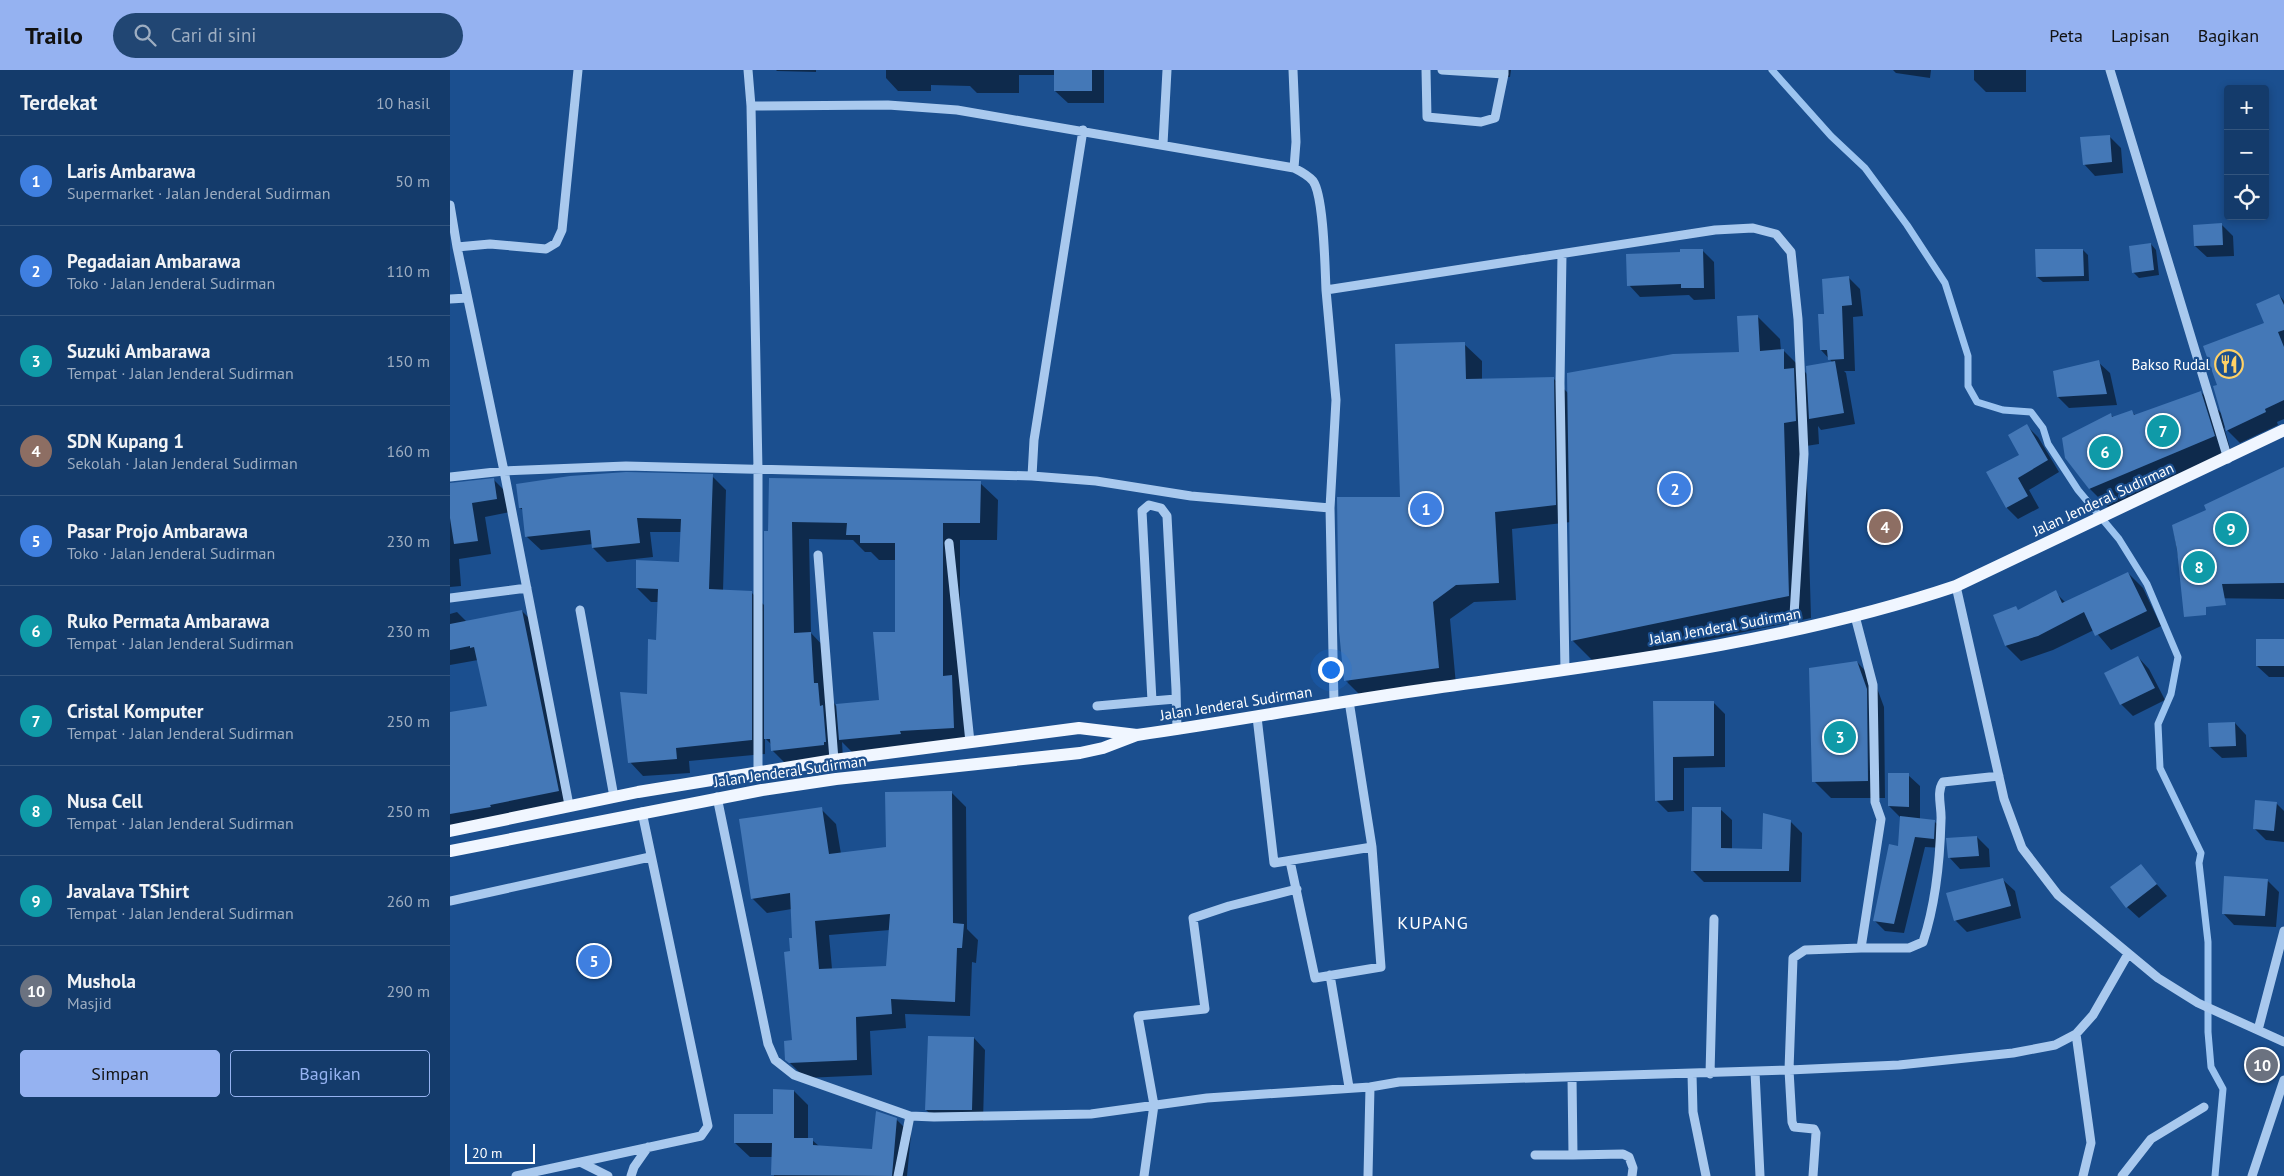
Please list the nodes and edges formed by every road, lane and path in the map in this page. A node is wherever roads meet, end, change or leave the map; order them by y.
1 (578, 70) edge
2 (748, 70) edge
3 (1167, 70) edge
4 (1294, 70) edge
5 (1426, 70) edge
6 (1442, 70) edge
7 (2110, 70) edge
8 (1504, 72) edge
9 (751, 106) junction
10 (1083, 130) junction
11 (1163, 144) junction
12 (1294, 168) junction
13 (450, 205) edge
14 (457, 247) junction
15 (1562, 254) junction
16 (1326, 290) junction
17 (468, 298) junction
18 (450, 299) edge
19 (2284, 430) edge
20 (2228, 458) junction
21 (758, 470) junction
22 (504, 471) junction
23 (1032, 476) junction
24 (450, 477) edge
25 (1330, 508) junction
26 (949, 543) dead end
27 (818, 554) dead end
28 (1956, 586) junction
29 (527, 588) junction
30 (450, 598) edge
31 (580, 610) dead end
32 (1855, 616) junction
33 (1793, 631) junction
34 (1565, 670) junction
35 (1176, 699) junction
36 (1152, 701) junction
37 (1349, 701) junction
38 (1334, 703) junction
39 (1097, 706) dead end
40 (1257, 717) junction
41 (1177, 730) junction
42 (1137, 736) junction
43 (970, 742) junction
44 (834, 760) junction
45 (758, 771) junction
46 (1999, 776) junction
47 (614, 797) junction
48 (717, 797) junction
49 (569, 805) junction
50 (642, 812) junction
51 (450, 831) edge
52 (1372, 847) junction
53 (450, 851) edge
54 (650, 857) junction
55 (1290, 860) junction
56 (1297, 889) junction
57 (450, 900) edge
58 (1714, 919) dead end
59 (2284, 931) edge
60 (1861, 948) junction
61 (2128, 954) junction
62 (1330, 975) junction
63 (2258, 1030) junction
64 (2076, 1034) junction
65 (2284, 1042) edge
66 (1789, 1070) junction
67 (1755, 1072) junction
68 (1692, 1074) junction
69 (1710, 1074) junction
70 (1572, 1078) junction
71 (2284, 1080) edge
72 (1349, 1087) junction
73 (1370, 1087) junction
74 (1154, 1105) junction
75 (2204, 1106) dead end
76 (910, 1116) junction
77 (648, 1147) junction
78 (1573, 1154) junction
79 (1535, 1155) dead end
80 (582, 1163) junction
81 (516, 1176) edge
82 (608, 1176) edge
83 (631, 1176) edge
84 (898, 1176) edge
85 (1144, 1176) edge
86 (1368, 1176) edge
87 (1632, 1176) edge
88 (1706, 1176) edge
89 (1760, 1176) edge
90 (1813, 1176) edge
91 (2083, 1176) edge
92 (2122, 1176) edge
93 (2252, 1176) edge

1 - 14 street
2 - 9 street
3 - 11 street
4 - 12 street
5 - 8 street
6 - 8 street
7 - 20 street
9 - 10 street
9 - 21 street
10 - 11 street
10 - 23 street
11 - 12 street
12 - 16 street
13 - 14 street
14 - 17 street
15 - 16 street
15 - 33 street
15 - 34 street
16 - 25 street
17 - 18 street
17 - 22 street
19 - 20 main road, Jalan Jenderal Sudirman
20 - 28 main road, Jalan Jenderal Sudirman
21 - 22 street
21 - 23 street
21 - 45 street
22 - 24 street
22 - 29 street
23 - 25 street
25 - 38 street
26 - 43 street
27 - 44 street
28 - 32 main road, Jalan Jenderal Sudirman
28 - 46 street
29 - 30 street
29 - 49 street
31 - 47 street
32 - 33 main road, Jalan Jenderal Sudirman
32 - 60 street
33 - 34 main road, Jalan Jenderal Sudirman
34 - 37 main road, Jalan Jenderal Sudirman
35 - 36 street
35 - 36 street
35 - 41 street
36 - 39 street
37 - 38 main road, Jalan Jenderal Sudirman
37 - 52 street
38 - 40 main road, Jalan Jenderal Sudirman
40 - 41 main road, Jalan Jenderal Sudirman
40 - 55 street
41 - 42 main road, Jalan Jenderal Sudirman
42 - 43 main road, Jalan Jenderal Sudirman
42 - 48 main road, Jalan Jenderal Sudirman
43 - 44 main road, Jalan Jenderal Sudirman
44 - 45 main road, Jalan Jenderal Sudirman
45 - 47 main road, Jalan Jenderal Sudirman
46 - 60 street
46 - 61 street
47 - 49 main road, Jalan Jenderal Sudirman
48 - 50 main road, Jalan Jenderal Sudirman
48 - 76 street
49 - 51 main road, Jalan Jenderal Sudirman
50 - 53 main road, Jalan Jenderal Sudirman
50 - 54 street
52 - 55 street
52 - 62 street
54 - 57 street
54 - 77 street
55 - 56 street
56 - 62 street
56 - 74 street
58 - 69 street
59 - 63 street
60 - 66 street
61 - 63 street
61 - 64 street
62 - 72 street
63 - 65 street
64 - 66 street
64 - 91 street
66 - 67 street
66 - 90 street
67 - 69 street
67 - 89 street
68 - 69 street
68 - 70 street
68 - 88 street
70 - 73 street
70 - 78 street
71 - 93 street
72 - 73 street
72 - 74 street
73 - 86 street
74 - 76 street
74 - 85 street
75 - 92 street
76 - 84 street
77 - 80 street
77 - 83 street
78 - 79 street
78 - 87 street
80 - 81 street
80 - 82 street

